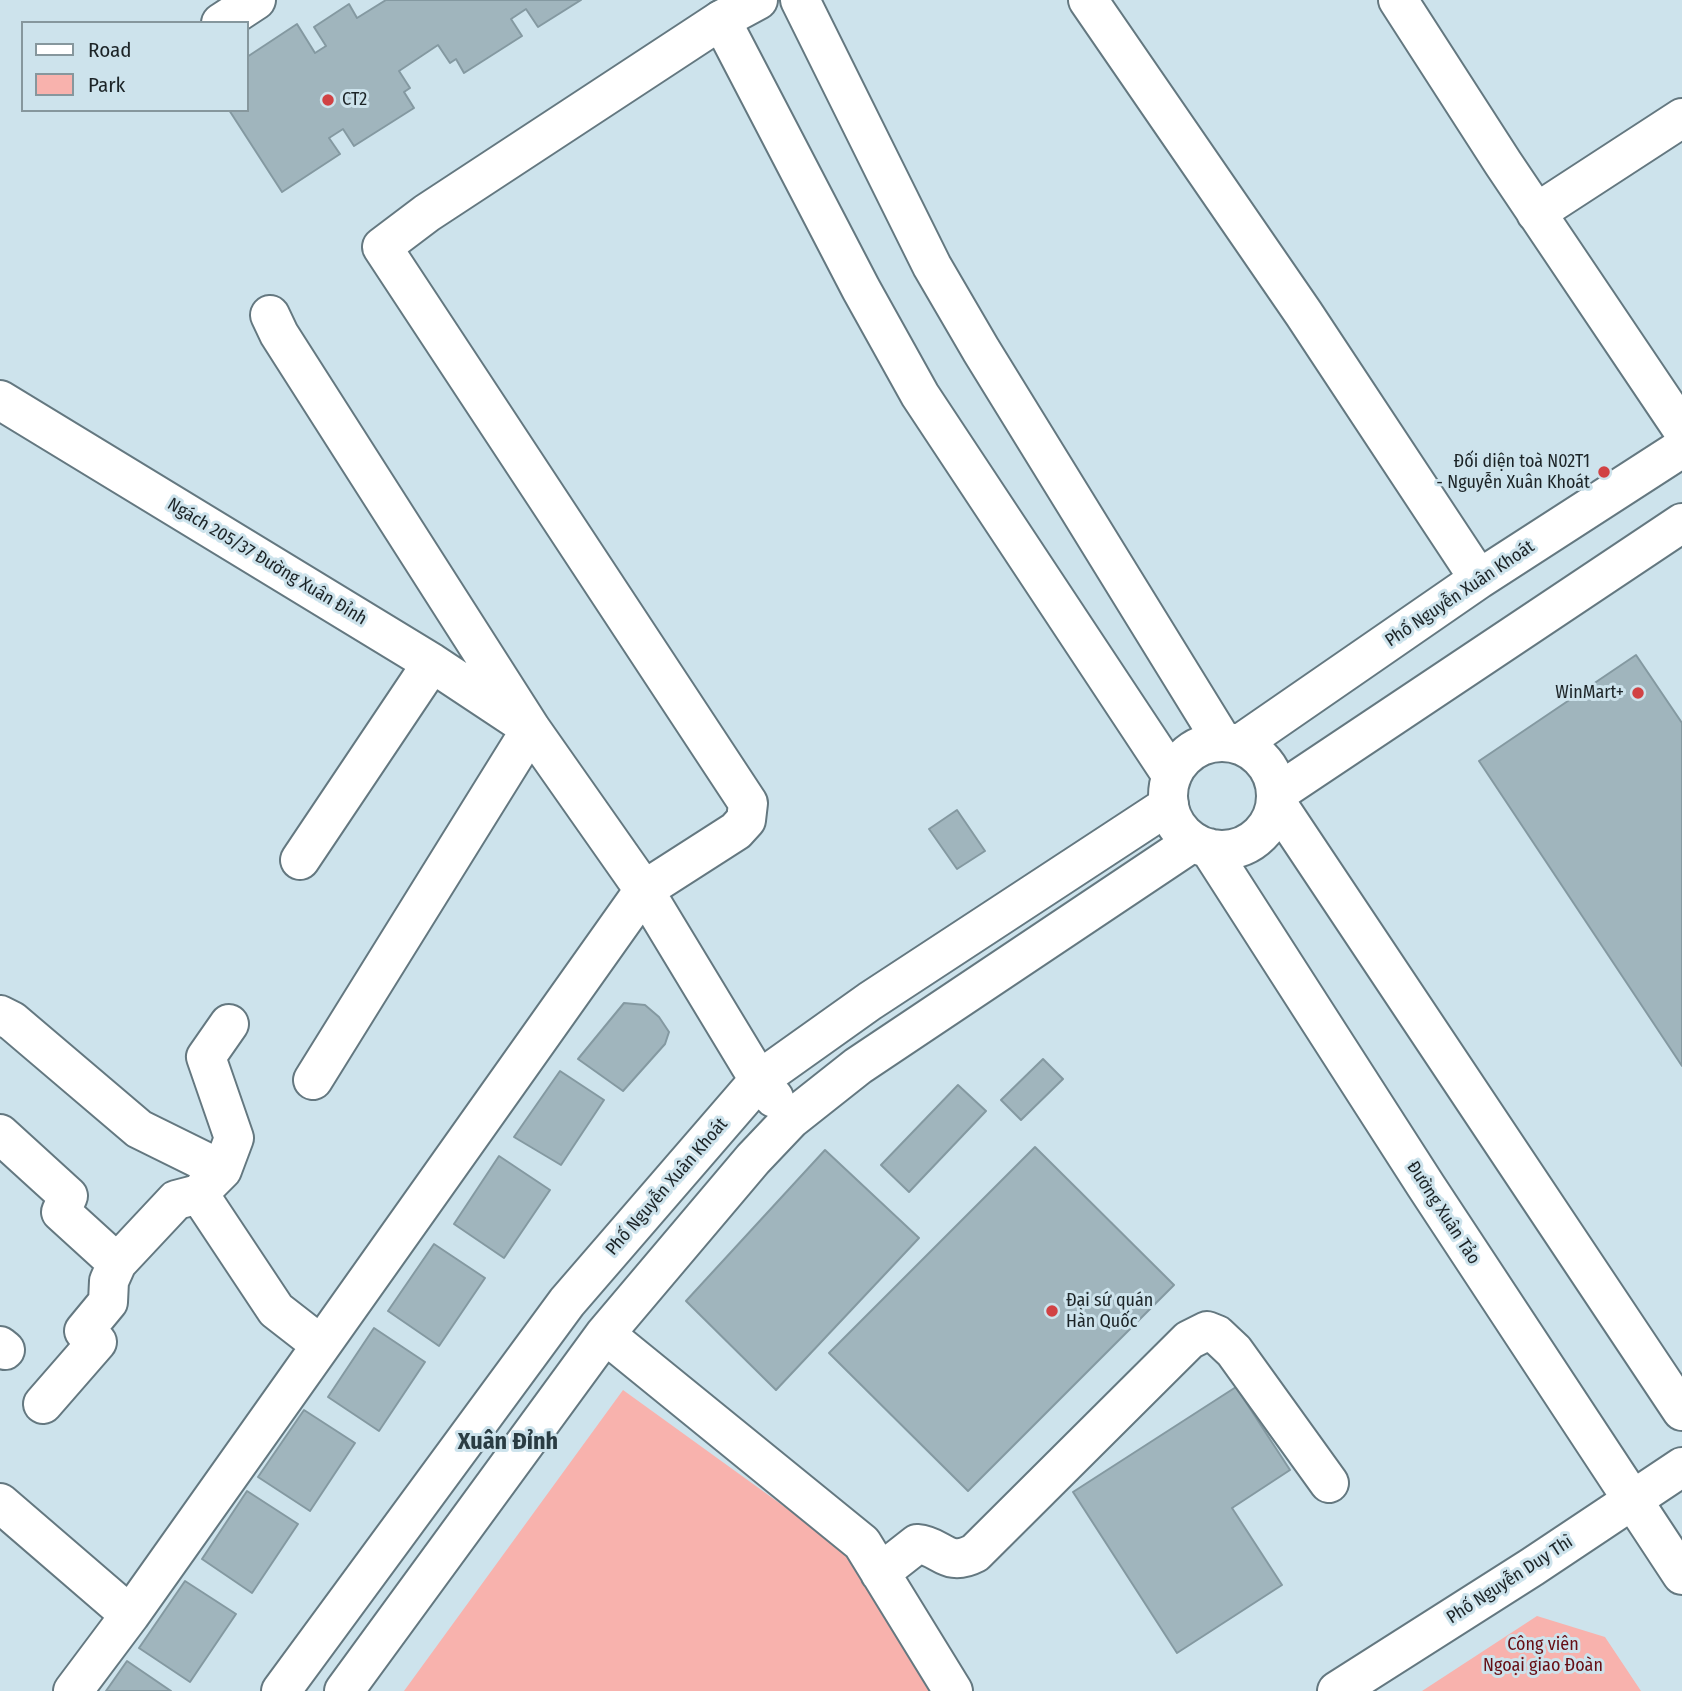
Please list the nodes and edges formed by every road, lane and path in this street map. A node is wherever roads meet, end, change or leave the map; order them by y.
1 (256, 0) edge
2 (758, 0) edge
3 (800, 0) edge
4 (1088, 0) edge
5 (1398, 0) edge
6 (711, 10) edge
7 (224, 21) edge
8 (1682, 118) edge
9 (1536, 213) junction
10 (270, 315) dead end
11 (0, 400) edge
12 (1682, 429) edge
13 (1682, 448) edge
14 (1682, 523) edge
15 (1479, 579) junction
16 (432, 663) junction
17 (531, 729) junction
18 (1231, 743) junction
19 (1170, 790) junction
20 (1276, 798) junction
21 (1201, 845) junction
22 (300, 860) dead end
23 (644, 890) junction
24 (0, 1015) edge
25 (229, 1024) dead end
26 (313, 1080) dead end
27 (759, 1080) junction
28 (791, 1119) junction
29 (0, 1134) edge
30 (211, 1182) junction
31 (117, 1263) junction
32 (605, 1334) junction
33 (321, 1345) junction
34 (43, 1404) dead end
35 (1682, 1410) edge
36 (1682, 1467) edge
37 (1329, 1483) dead end
38 (1631, 1499) junction
39 (0, 1503) edge
40 (880, 1573) junction
41 (1682, 1575) edge
42 (130, 1615) junction
43 (73, 1691) edge
44 (281, 1691) edge
45 (344, 1691) edge
46 (953, 1691) edge
47 (1337, 1691) edge

1 - 7 street
2 - 6 street
3 - 18 street
4 - 15 street
5 - 9 street
6 - 19 street
6 - 23 street
8 - 9 street
9 - 12 street
10 - 17 street
11 - 16 street, Ngách 205/37 Đường Xuân Đỉnh
13 - 15 street, Phố Nguyễn Xuân Khoát
14 - 20 street
15 - 18 street, Phố Nguyễn Xuân Khoát
16 - 17 street, Ngách 205/37 Đường Xuân Đỉnh
16 - 22 street
17 - 23 street
17 - 26 street
18 - 19 street
18 - 20 street
19 - 21 street
19 - 27 street, Phố Nguyễn Xuân Khoát
20 - 21 street
20 - 35 street
21 - 28 street
21 - 38 street, Đường Xuân Tảo
23 - 27 street
23 - 33 street
24 - 30 street
25 - 30 street
27 - 28 street
27 - 44 street, Phố Nguyễn Xuân Khoát
28 - 32 street
29 - 31 street
30 - 31 street
30 - 33 street
31 - 34 street
32 - 40 street
32 - 45 street
33 - 42 street
36 - 38 street, Phố Nguyễn Duy Thì
37 - 40 street
38 - 41 street, Đường Xuân Tảo
38 - 47 street, Phố Nguyễn Duy Thì
39 - 42 street
40 - 46 street
42 - 43 street

